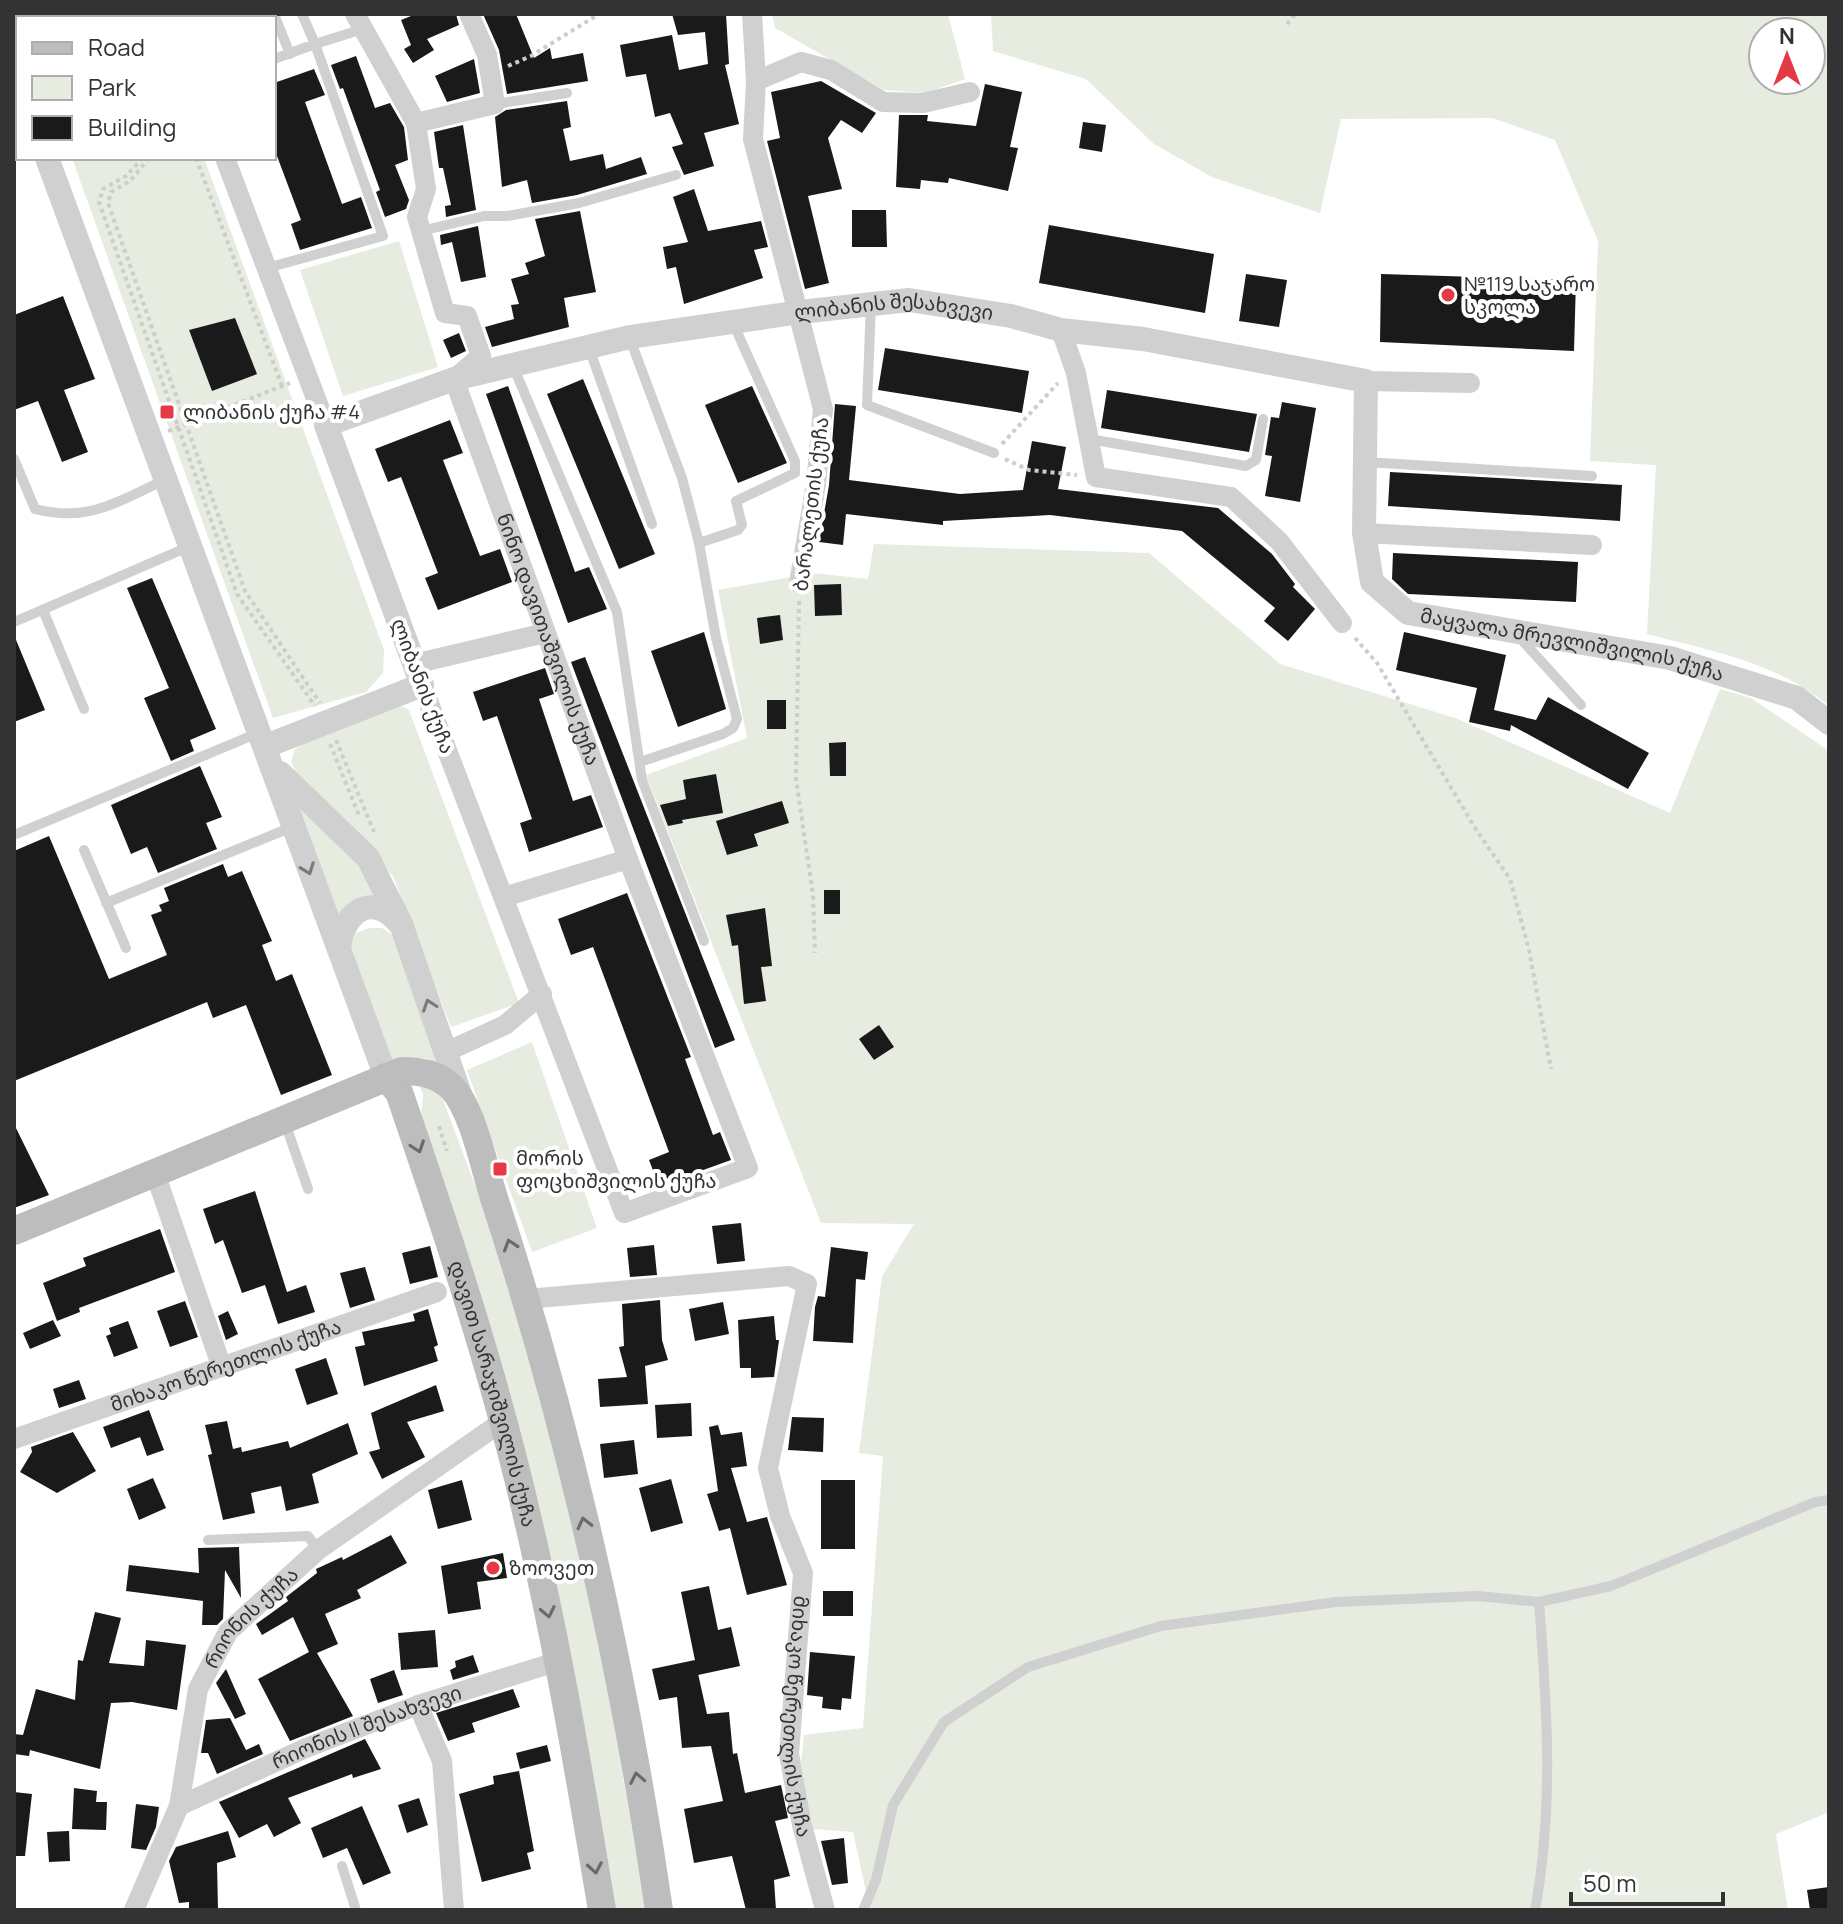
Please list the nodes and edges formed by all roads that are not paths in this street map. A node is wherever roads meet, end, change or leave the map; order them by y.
1 (302, 14) edge
2 (469, 14) edge
3 (276, 19) edge
4 (755, 19) edge
5 (359, 22) edge
6 (315, 44) junction
7 (290, 54) junction
8 (276, 58) edge
9 (756, 81) junction
10 (970, 92) dead end
11 (567, 93) dead end
12 (495, 104) junction
13 (416, 123) junction
14 (48, 160) edge
15 (226, 160) edge
16 (676, 175) dead end
17 (421, 231) junction
18 (267, 268) junction
19 (871, 304) junction
20 (800, 312) junction
21 (732, 322) junction
22 (1061, 330) junction
23 (630, 337) junction
24 (589, 348) junction
25 (513, 366) junction
26 (454, 379) junction
27 (1366, 381) junction
28 (1470, 383) dead end
29 (1263, 419) dead end
30 (326, 425) junction
31 (1089, 439) junction
32 (994, 453) road end
33 (14, 459) edge
34 (1366, 462) junction
35 (1592, 476) dead end
36 (165, 480) junction
37 (652, 524) dead end
38 (1364, 533) junction
39 (699, 543) junction
40 (1592, 545) dead end
41 (190, 546) junction
42 (799, 583) road end
43 (43, 610) junction
44 (14, 622) edge
45 (1342, 623) road end
46 (1512, 630) junction
47 (545, 633) junction
48 (418, 674) junction
49 (1581, 705) dead end
50 (84, 709) dead end
51 (1829, 723) edge
52 (267, 749) junction
53 (640, 762) junction
54 (294, 826) junction
55 (14, 835) edge
56 (84, 850) dead end
57 (628, 859) junction
58 (504, 897) junction
59 (106, 903) junction
60 (401, 924) junction
61 (704, 941) dead end
62 (126, 948) dead end
63 (339, 948) junction
64 (542, 994) junction
65 (446, 1052) junction
66 (386, 1077) junction
67 (463, 1105) junction
68 (284, 1118) junction
69 (155, 1173) junction
70 (308, 1189) dead end
71 (624, 1213) joint
72 (14, 1231) edge
73 (437, 1292) dead end
74 (527, 1299) junction
75 (221, 1365) junction
76 (503, 1421) junction
77 (14, 1439) edge
78 (1829, 1500) edge
79 (208, 1540) dead end
80 (318, 1550) junction
81 (1539, 1602) junction
82 (559, 1661) junction
83 (418, 1705) junction
84 (179, 1806) junction
85 (342, 1866) dead end
86 (134, 1910) edge
87 (356, 1910) edge
88 (454, 1910) edge
89 (602, 1910) edge
90 (659, 1910) edge
91 (825, 1910) edge
92 (863, 1910) edge
93 (1535, 1910) edge

1 - 6 lane
2 - 12 street
3 - 7 lane
4 - 9 street, ბარალეთის ქუჩა
5 - 6 lane
5 - 13 street
6 - 7 lane
6 - 18 lane
7 - 8 lane
9 - 10 street
9 - 20 street, ბარალეთის ქუჩა
11 - 12 lane
12 - 13 street
13 - 17 street
14 - 36 street
15 - 18 street, ლიბანის ქუჩა
16 - 17 lane
17 - 26 street
18 - 30 street, ლიბანის ქუჩა
19 - 20 street, ლიბანის შესახვევი
19 - 22 street, ლიბანის შესახვევი
19 - 32 lane
20 - 21 street, ლიბანის შესახვევი
20 - 42 street, ბარალეთის ქუჩა
21 - 23 street, ლიბანის შესახვევი
21 - 39 lane
22 - 27 street, ლიბანის შესახვევი
22 - 31 street
23 - 24 street, ლიბანის შესახვევი
23 - 39 lane
24 - 25 street, ლიბანის შესახვევი
24 - 37 lane
25 - 26 street, ლიბანის შესახვევი
25 - 53 lane
26 - 30 street, ლიბანის შესახვევი
26 - 47 street, ნინო დავითაშვილის ქუჩა
27 - 28 street, ლიბანის შესახვევი
27 - 34 street, მაყვალა მრევლიშვილის ქუჩა
29 - 31 lane
30 - 48 street, ლიბანის ქუჩა
31 - 45 street
33 - 36 lane
34 - 35 lane
34 - 38 street, მაყვალა მრევლიშვილის ქუჩა
36 - 41 street
38 - 40 street
38 - 46 street, მაყვალა მრევლიშვილის ქუჩა
39 - 53 lane
41 - 43 lane
41 - 52 street
43 - 44 lane
43 - 50 lane
46 - 49 lane
46 - 51 street, მაყვალა მრევლიშვილის ქუჩა
47 - 48 street
47 - 57 street, ნინო დავითაშვილის ქუჩა
48 - 52 street
48 - 58 street, ლიბანის ქუჩა
52 - 54 street
52 - 55 lane
52 - 60 street
53 - 61 lane
54 - 59 lane
54 -> 63 street
56 - 59 lane
57 - 58 street
57 - 71 street, ნინო დავითაშვილის ქუჩა
58 - 64 street, ლიბანის ქუჩა
59 - 62 lane
60 - 63 street
65 -> 60 street
63 - 66 street
64 - 65 street
64 - 71 street, ლიბანის ქუჩა
65 - 67 street
66 - 67 main road
66 - 68 main road
66 -> 76 main road, დავით სარაჯიშვილის ქუჩა
74 -> 67 main road
68 - 69 main road
68 - 70 lane
69 - 72 main road
69 - 75 street
73 - 75 street, მიხაკო წერეთლის ქუჩა
90 -> 74 main road
74 - 91 street, მიხაკო წერეთლის ქუჩა
75 - 77 street, მიხაკო წერეთლის ქუჩა
76 - 80 street, რიონის ქუჩა
76 -> 82 main road, დავით სარაჯიშვილის ქუჩა
78 - 81 lane
79 - 80 lane
80 - 84 street, რიონის ქუჩა
81 - 92 lane
81 - 93 lane
82 - 83 street, რიონის II შესახვევი
82 -> 89 main road, დავით სარაჯიშვილის ქუჩა
83 - 84 street, რიონის II შესახვევი
83 - 88 street
84 - 86 street, რიონის ქუჩა
85 - 87 lane

